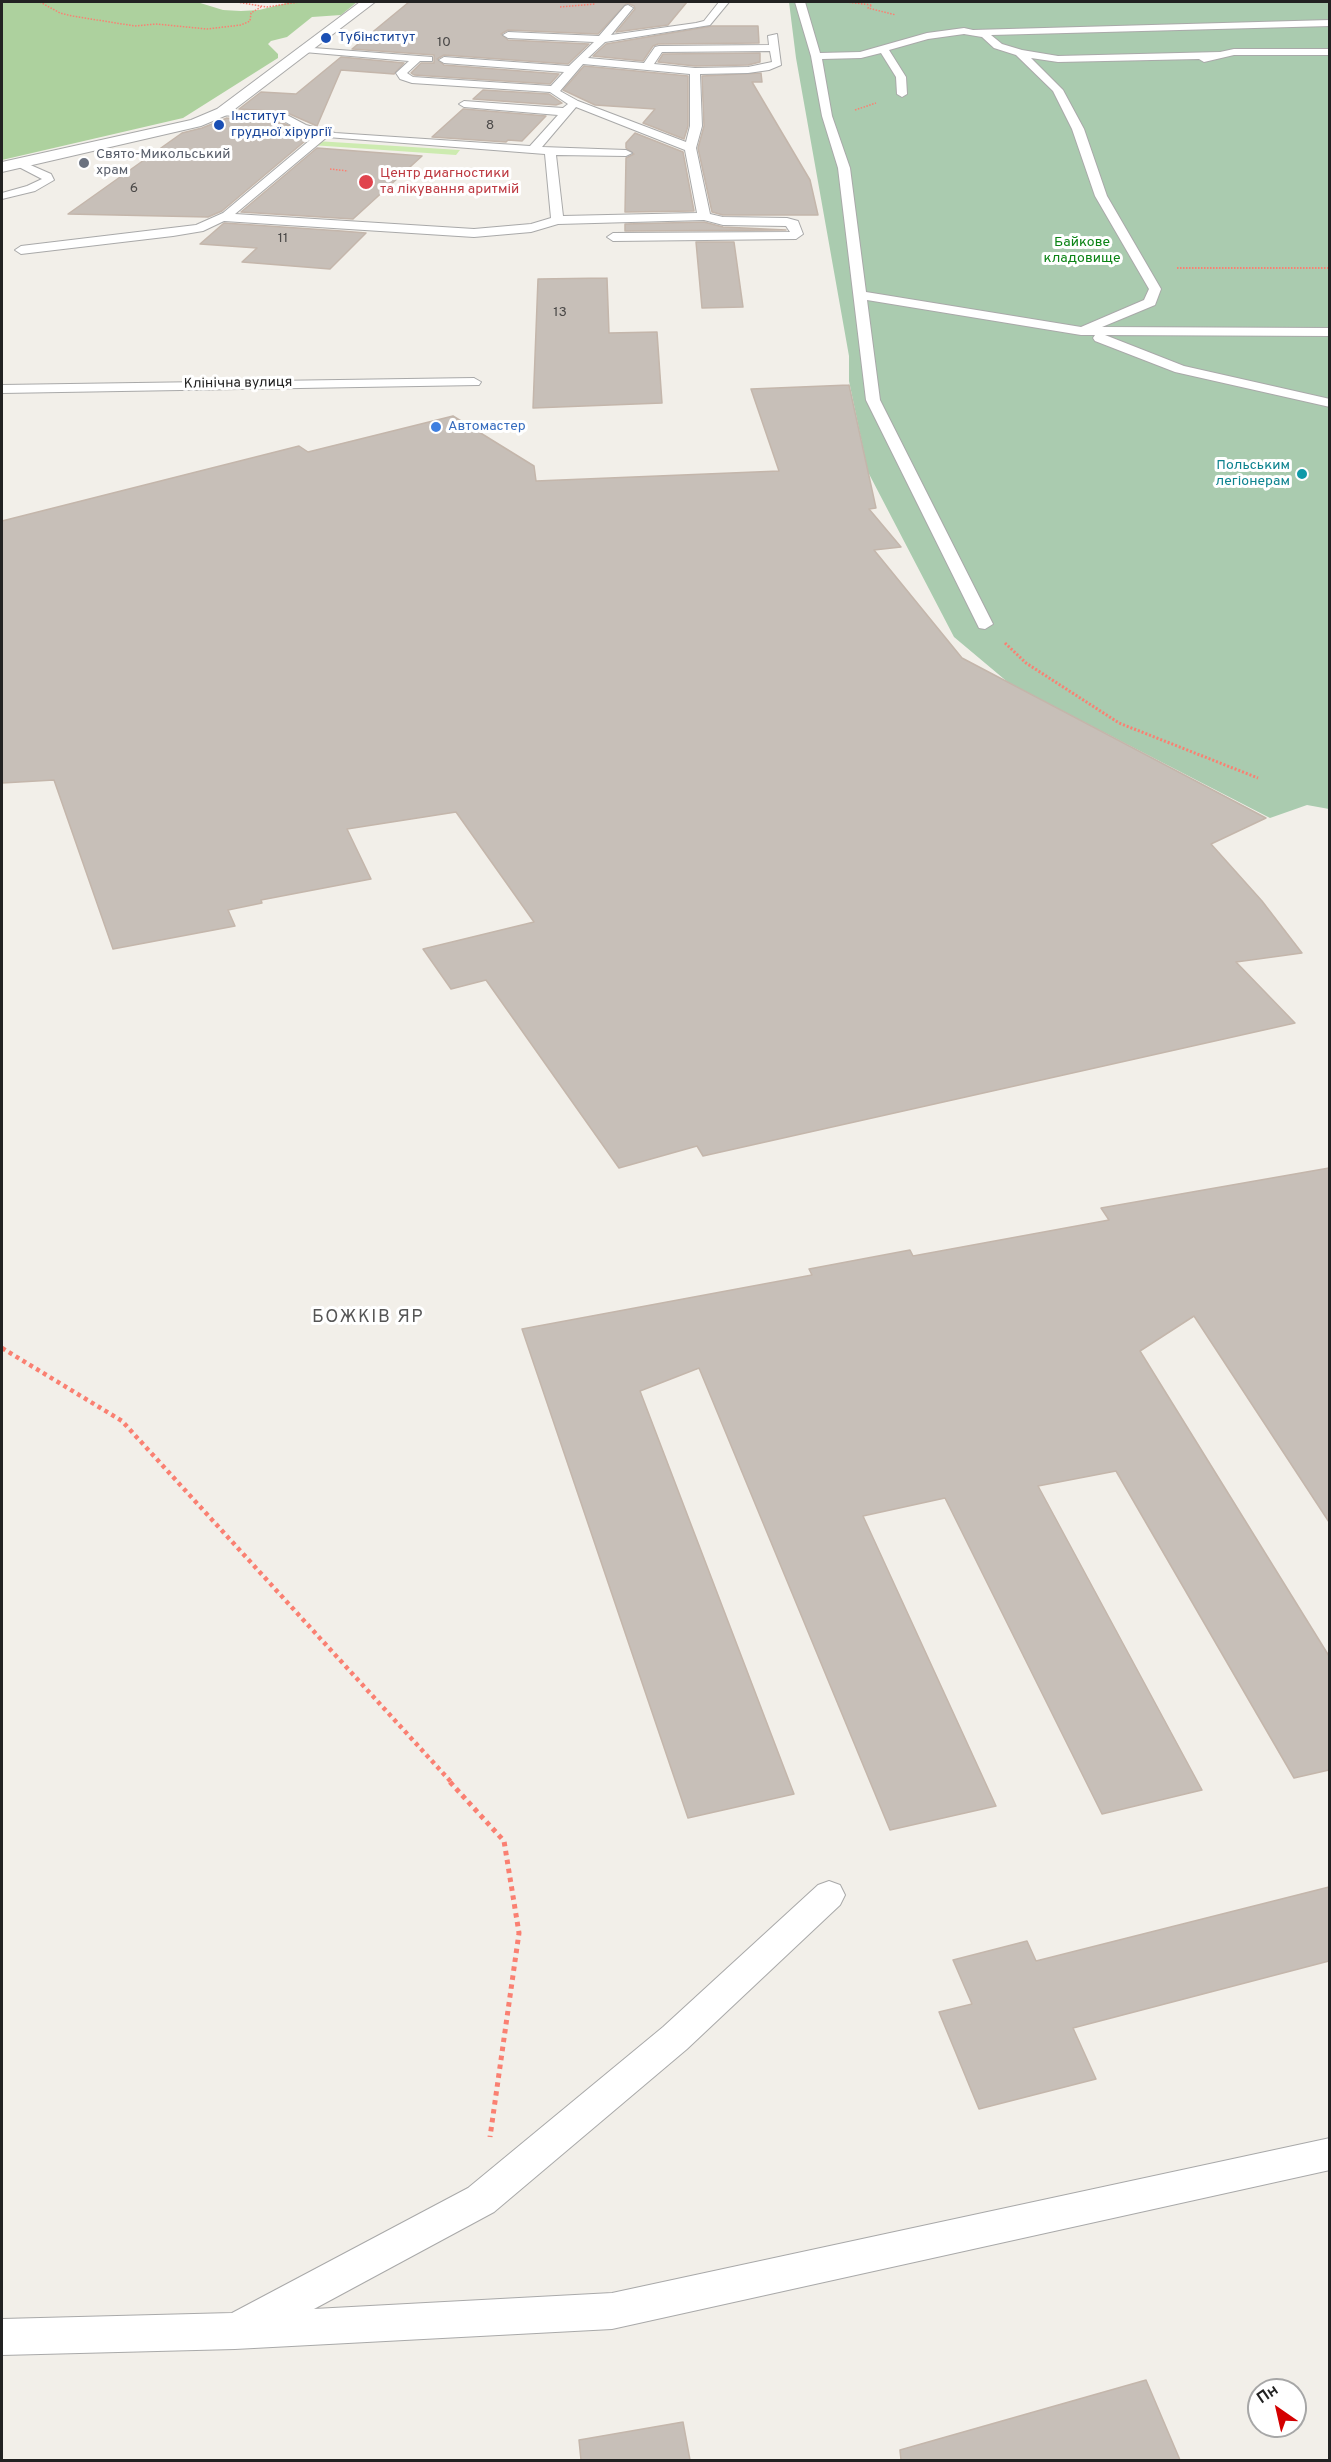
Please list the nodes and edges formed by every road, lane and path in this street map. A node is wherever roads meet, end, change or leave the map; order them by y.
1 (40, 2) edge
2 (237, 2) edge
3 (299, 2) edge
4 (368, 2) edge
5 (724, 2) edge
6 (801, 2) edge
7 (261, 7) junction
8 (628, 8) dead end
9 (1329, 23) edge
10 (976, 32) junction
11 (773, 34) dead end
12 (508, 35) dead end
13 (602, 39) junction
14 (774, 48) junction
15 (304, 49) junction
16 (884, 50) junction
17 (1329, 52) edge
18 (1020, 53) junction
19 (816, 56) junction
20 (1219, 56) junction
21 (1204, 59) dead end
22 (444, 60) dead end
23 (581, 61) junction
24 (647, 66) junction
25 (572, 69) junction
26 (695, 71) junction
27 (554, 89) junction
28 (902, 94) joint
29 (464, 104) dead end
30 (571, 108) junction
31 (222, 112) junction
32 (827, 116) junction
33 (325, 133) junction
34 (690, 148) junction
35 (533, 150) junction
36 (550, 151) junction
37 (626, 153) dead end
38 (19, 163) junction
39 (2, 167) edge
40 (2, 196) edge
41 (229, 213) dead end
42 (704, 216) junction
43 (556, 219) junction
44 (613, 237) dead end
45 (21, 250) dead end
46 (1143, 268) junction
47 (1329, 268) edge
48 (859, 295) junction
49 (1081, 331) junction
50 (1329, 332) edge
51 (474, 382) dead end
52 (2, 389) edge
53 (1329, 403) edge
54 (985, 624) joint
55 (1258, 778) dead end
56 (2, 1348) edge
57 (829, 1895) dead end
58 (1329, 2154) edge
59 (482, 2200) junction
60 (235, 2331) junction
61 (2, 2337) edge

1 - 7 path
2 - 7 path
3 - 7 path
4 - 15 street
5 - 13 lane
6 - 19 lane
8 - 13 lane
9 - 10 lane
10 - 16 lane
10 - 18 lane
11 - 14 lane
12 - 13 lane
13 - 23 lane
14 - 24 lane
14 - 26 lane
15 - 27 lane
15 - 31 street
16 - 19 lane
16 - 28 lane
17 - 20 lane
18 - 20 lane
18 - 46 lane
19 - 32 lane
20 - 21 lane
22 - 25 lane
23 - 24 lane
23 - 25 lane
24 - 26 lane
25 - 27 lane
26 - 34 lane
27 - 30 lane
28 - 32 path
29 - 30 lane
30 - 34 lane
30 - 35 lane
31 - 33 lane
31 - 38 street
32 - 48 lane
33 - 35 lane
33 - 41 lane
34 - 42 lane
35 - 36 lane
36 - 37 lane
36 - 43 lane
38 - 39 street
38 - 40 lane
42 - 43 lane
42 - 44 lane
43 - 45 lane
46 - 47 path
46 - 49 lane
48 - 49 lane
48 - 54 lane
49 - 50 lane
49 - 53 lane
51 - 52 lane, Клінічна вулиця
54 - 55 path
56 - 59 path
57 - 59 lane
58 - 60 lane
59 - 60 lane
60 - 61 lane

